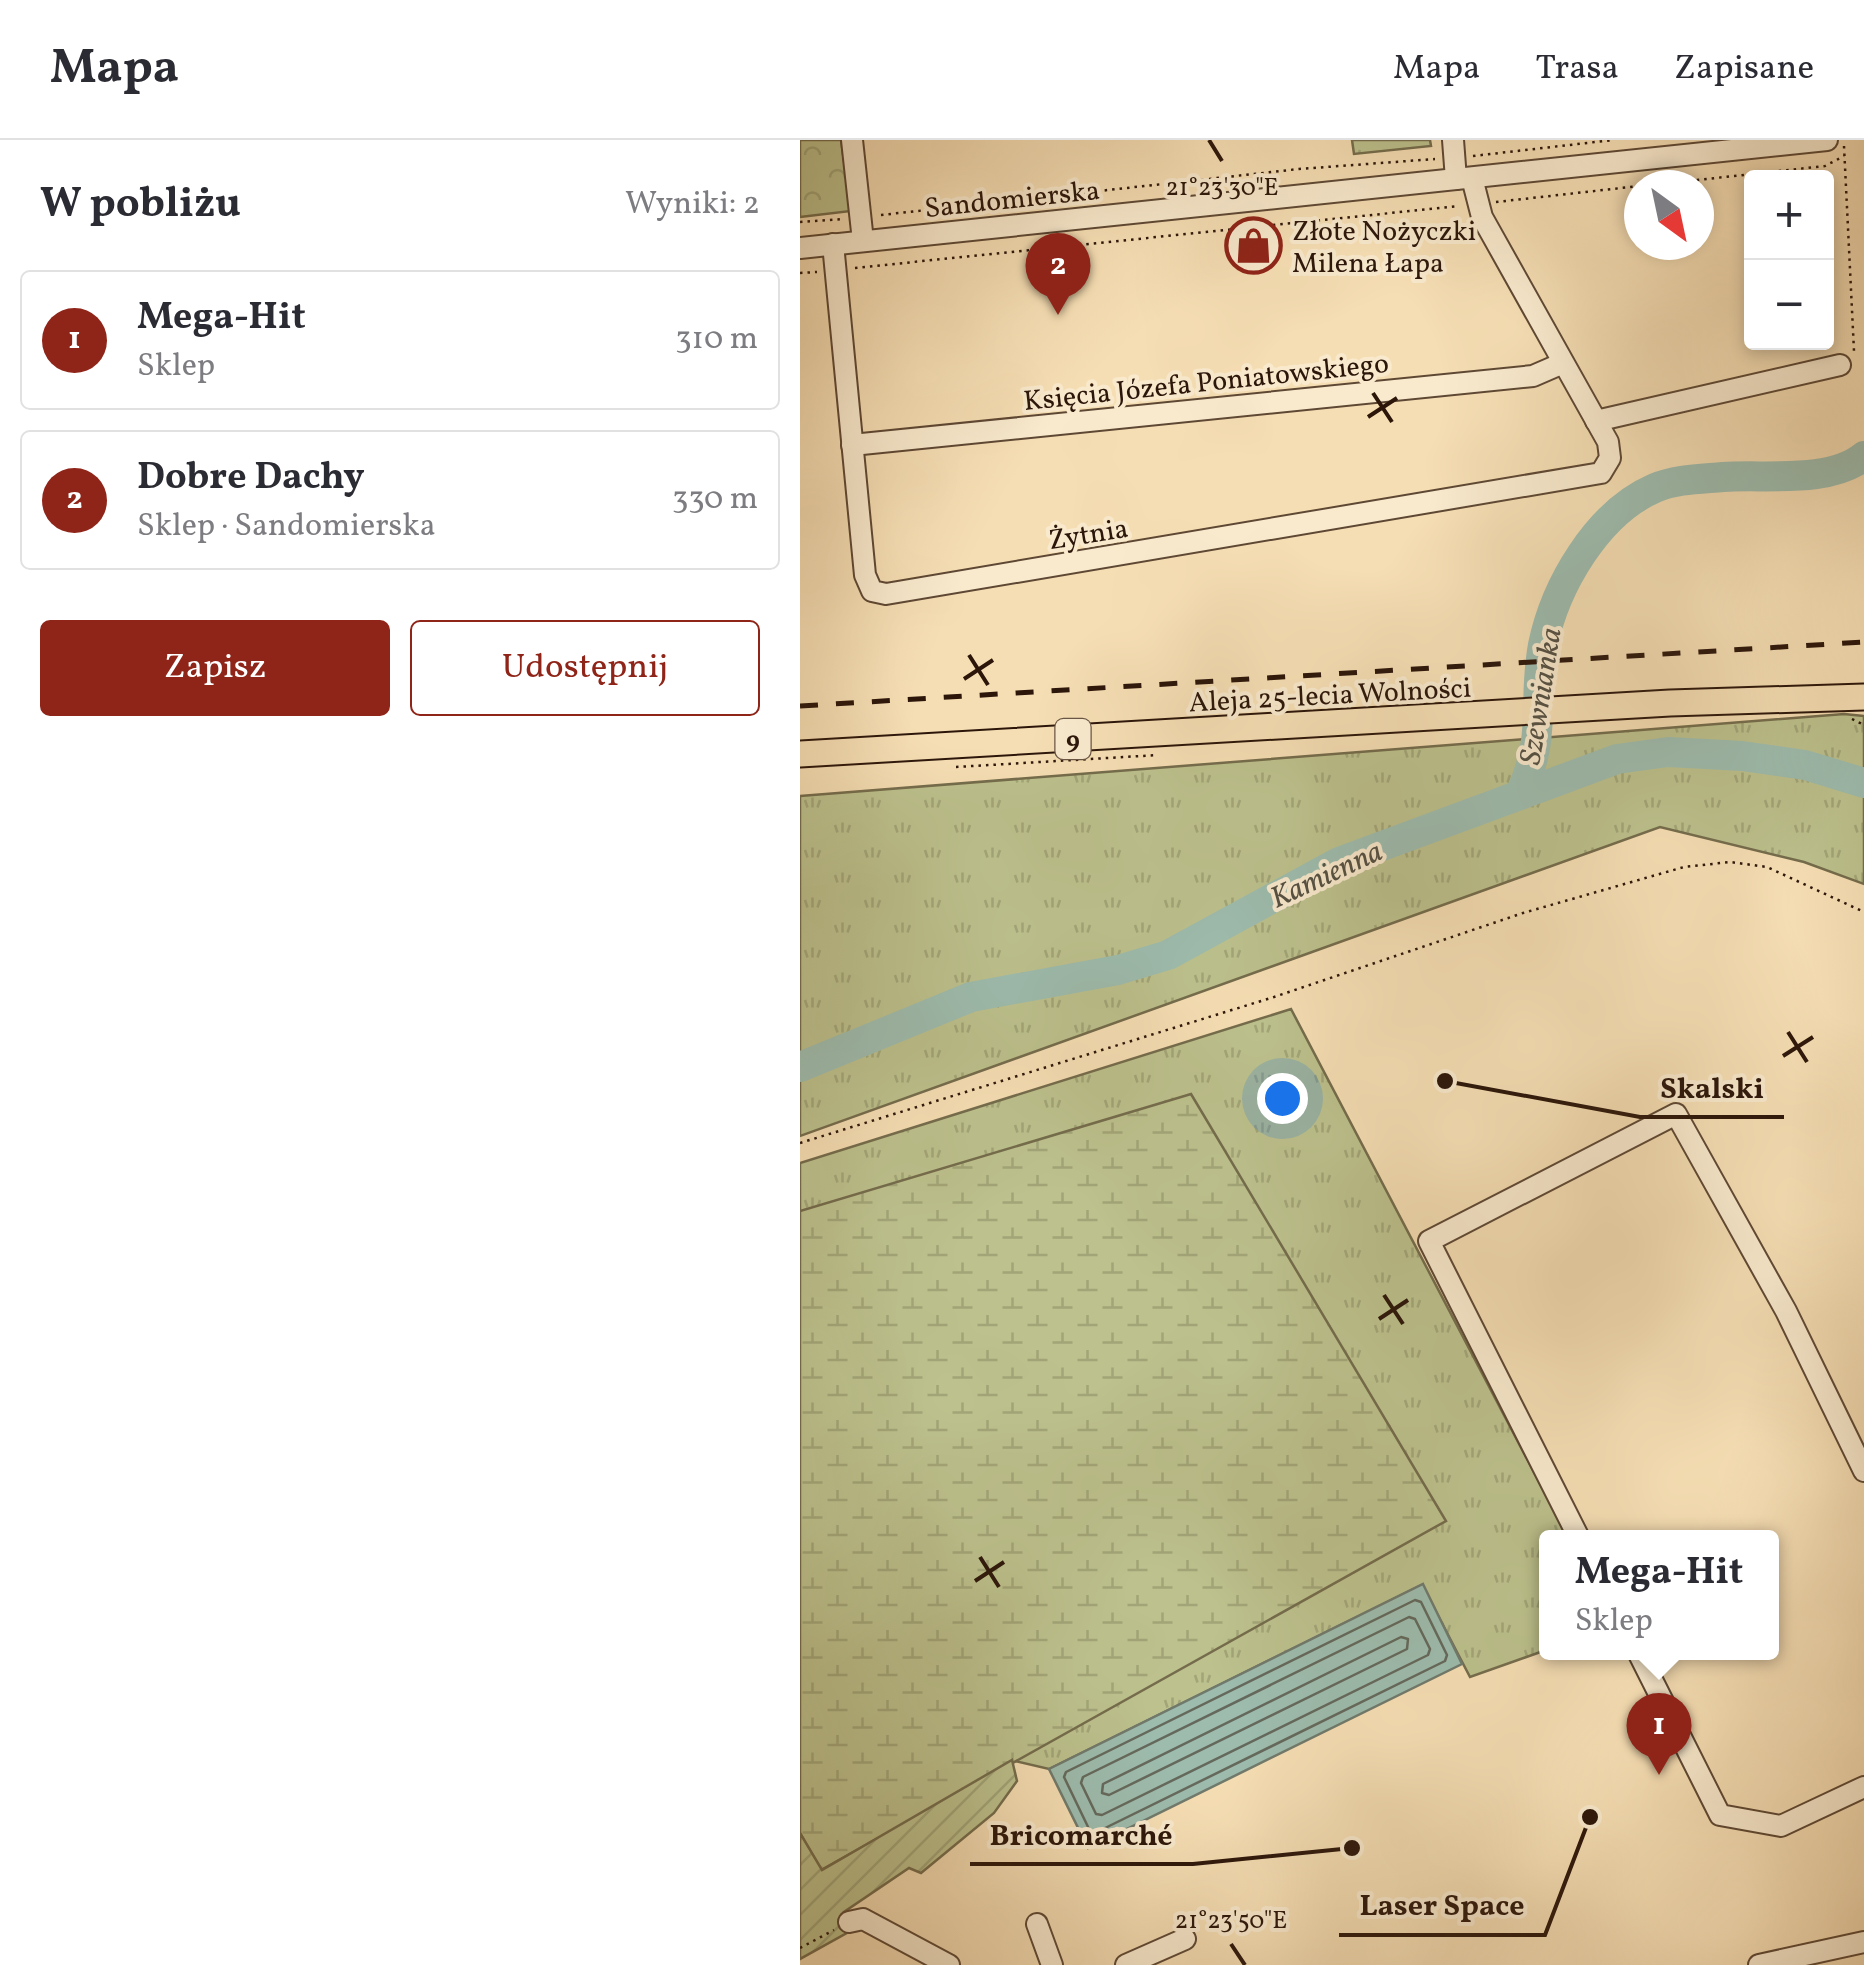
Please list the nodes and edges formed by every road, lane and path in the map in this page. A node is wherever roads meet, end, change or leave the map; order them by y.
1 (852, 140) edge
2 (1614, 140) edge
3 (1824, 140) edge
4 (1843, 140) edge
5 (1845, 155) junction
6 (1458, 164) edge
7 (1714, 178) edge
8 (1624, 188) edge
9 (1476, 204) junction
10 (860, 218) junction
11 (800, 222) edge
12 (863, 241) junction
13 (833, 244) junction
14 (800, 248) edge
15 (836, 270) junction
16 (800, 273) edge
17 (1564, 363) junction
18 (1840, 365) joint
19 (1596, 420) junction
20 (852, 444) junction
21 (1854, 706) edge
22 (1864, 726) edge
23 (800, 754) edge
24 (1864, 912) edge
25 (800, 1143) edge
26 (1864, 1471) edge
27 (1576, 1530) edge
28 (1642, 1660) edge
29 (1864, 1787) edge
30 (849, 1922) joint
31 (1037, 1924) dead end
32 (1185, 1939) dead end
33 (1864, 1942) edge
34 (800, 1948) edge
35 (1844, 1956) edge
36 (949, 1965) edge
37 (1052, 1965) edge
38 (1126, 1965) edge
39 (1759, 1965) edge

1 - 10 street
2 - 6 path
3 - 6 street, Sandomierska
4 - 5 path
5 - 7 path
5 - 18 path
6 - 9 street
6 - 10 path
6 - 12 street, Sandomierska
8 - 9 path
9 - 15 path
9 - 17 street
10 - 11 path
10 - 12 street
12 - 13 street, Sandomierska
13 - 14 street, Sandomierska
13 - 15 street, Żytnia
15 - 16 path
15 - 20 street, Żytnia
17 - 19 street
17 - 20 street, Księcia Józefa Poniatowskiego
18 - 19 street
19 - 20 street, Żytnia
21 - 22 path
21 - 23 main road, Aleja 25-lecia Wolności / 9
24 - 25 path
26 - 27 street
28 - 29 street
30 - 34 path
30 - 36 street
31 - 37 street
32 - 38 street
33 - 35 street
35 - 39 street

